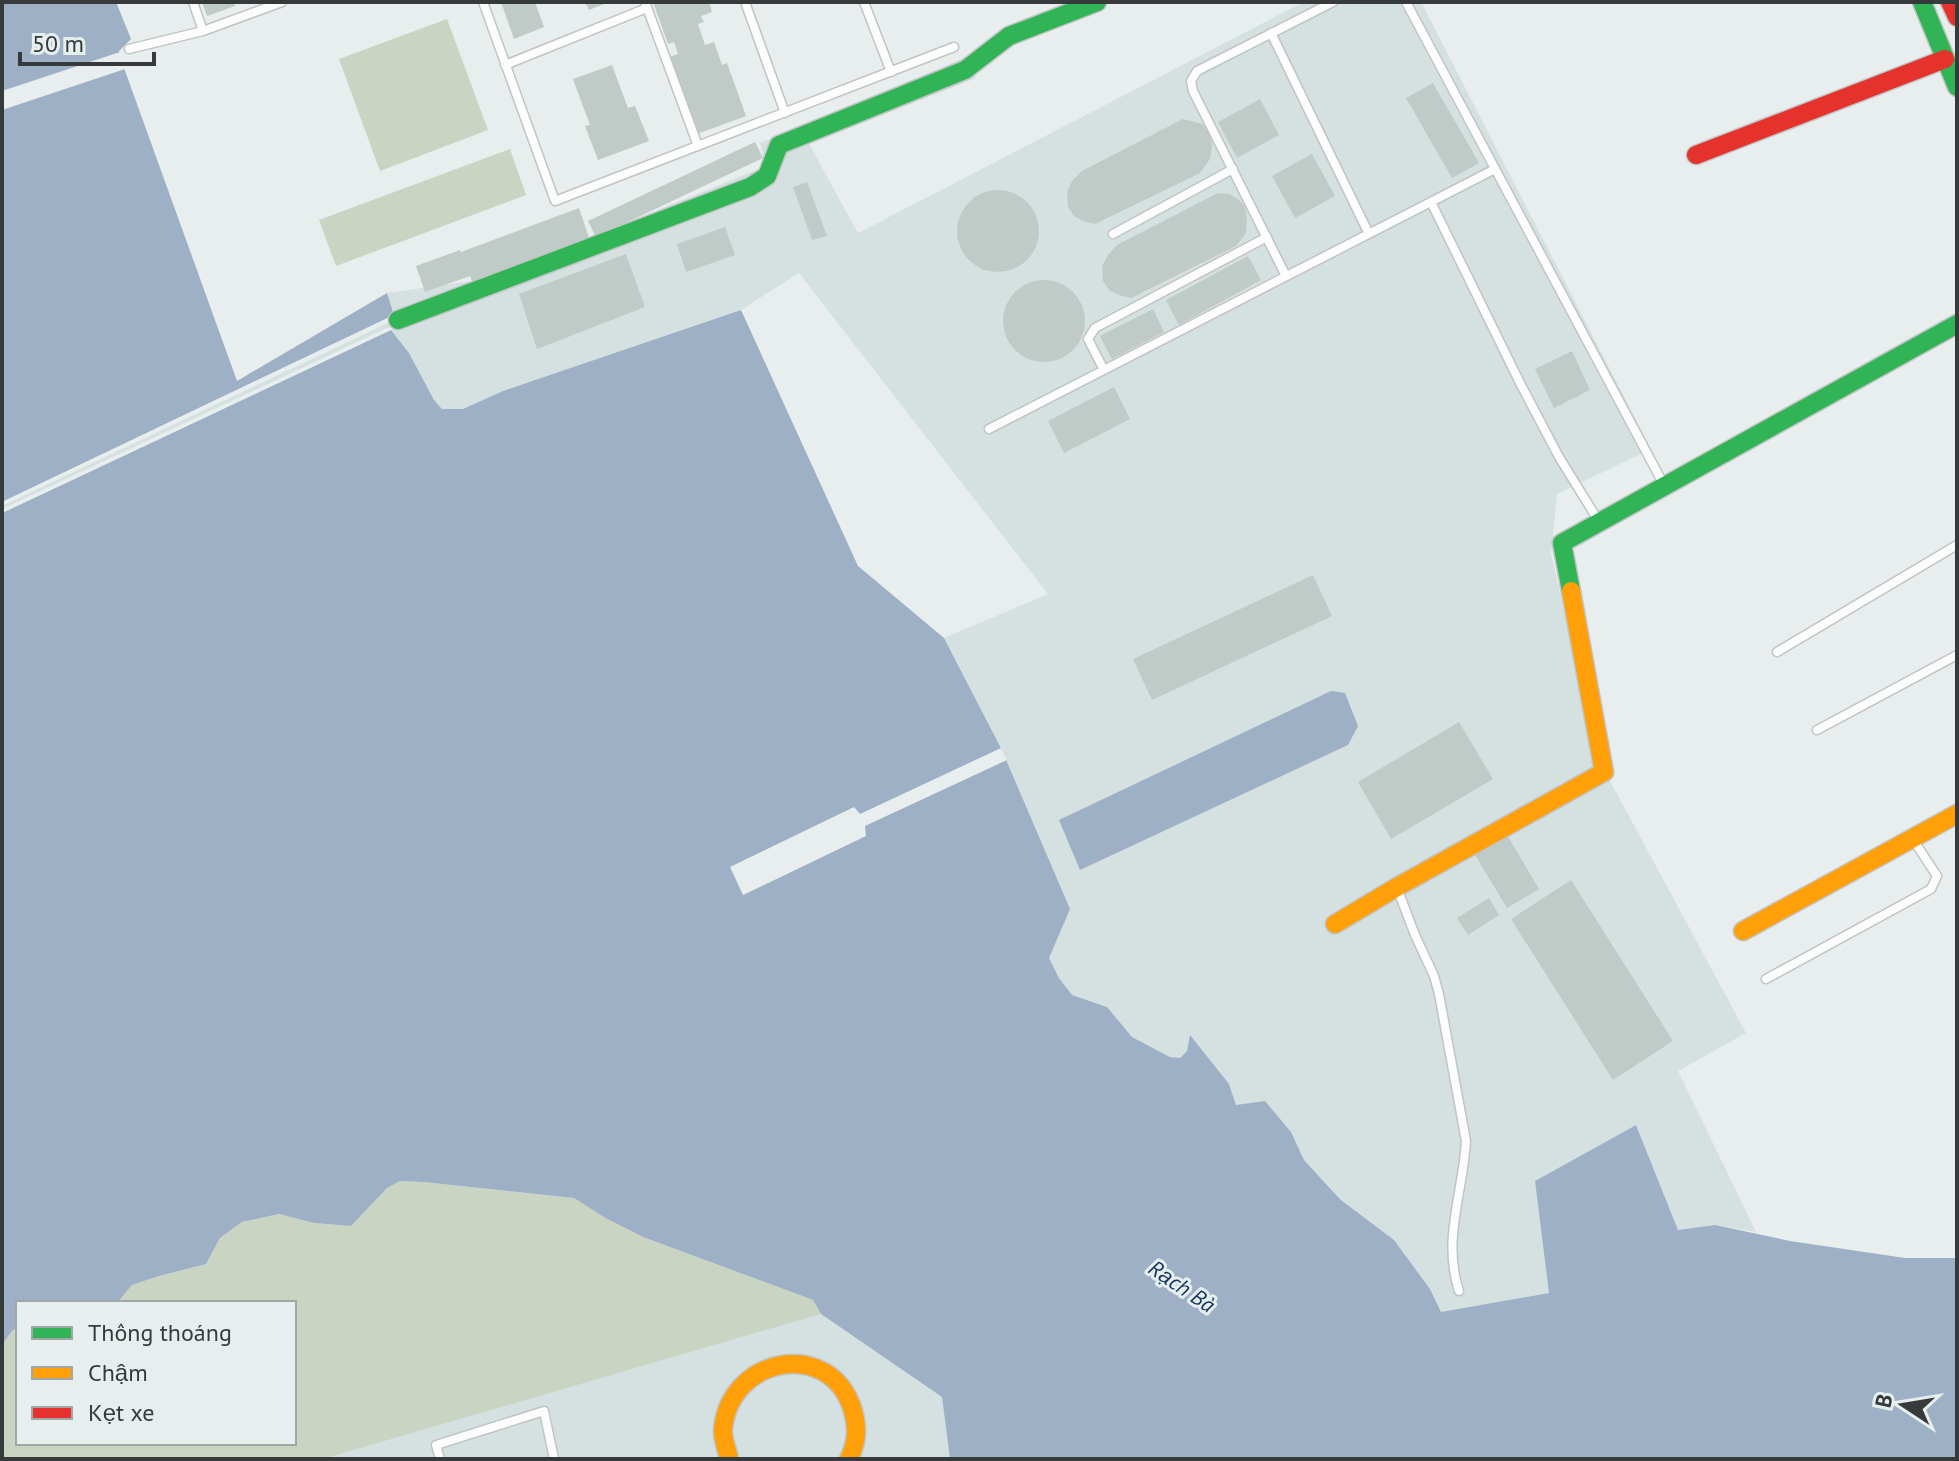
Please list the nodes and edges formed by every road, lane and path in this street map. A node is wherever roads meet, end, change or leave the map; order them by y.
1 (193, 2) edge
2 (252, 2) edge
3 (282, 2) edge
4 (483, 2) edge
5 (745, 2) edge
6 (864, 2) edge
7 (1097, 2) edge
8 (1333, 2) edge
9 (1406, 2) edge
10 (1922, 2) edge
11 (1950, 2) edge
12 (646, 5) edge
13 (255, 12) junction
14 (1957, 17) edge
15 (203, 31) junction
16 (1271, 33) junction
17 (954, 47) dead end
18 (129, 49) dead end
19 (1945, 59) junction
20 (505, 65) junction
21 (891, 72) junction
22 (1957, 87) edge
23 (785, 113) junction
24 (698, 146) junction
25 (1696, 155) dead end
26 (1233, 169) junction
27 (1495, 169) junction
28 (1431, 202) junction
29 (1113, 234) dead end
30 (1369, 234) junction
31 (1267, 237) junction
32 (1286, 276) junction
33 (398, 320) dead end
34 (1957, 324) edge
35 (1104, 370) junction
36 (989, 429) dead end
37 (1664, 486) junction
38 (1599, 522) junction
39 (1957, 545) edge
40 (1777, 652) dead end
41 (1957, 655) edge
42 (1817, 730) dead end
43 (1957, 814) edge
44 (1912, 838) junction
45 (1397, 887) junction
46 (1335, 924) dead end
47 (1743, 931) dead end
48 (1766, 979) dead end
49 (1459, 1291) dead end
50 (440, 1459) edge
51 (554, 1459) edge
52 (729, 1459) edge
53 (849, 1459) edge

1 - 15 lane
2 - 13 lane
3 - 13 lane
4 - 20 lane
5 - 23 lane
6 - 21 lane
7 - 33 street
8 - 16 lane
9 - 27 lane
10 - 19 street
11 - 14 street
12 - 20 lane
12 - 24 lane
13 - 15 lane
15 - 18 lane
16 - 26 lane
16 - 30 lane
17 - 21 lane
19 - 22 street
19 - 25 street
20 - 24 lane
21 - 23 lane
23 - 24 lane
26 - 29 lane
26 - 31 lane
27 - 28 lane
27 - 37 lane
28 - 30 lane
28 - 38 lane
30 - 32 lane
31 - 32 lane
31 - 35 lane
32 - 35 lane
34 - 37 street
35 - 36 lane
37 - 38 street
38 - 45 street
39 - 40 lane
41 - 42 lane
43 - 44 street
44 - 47 street
44 - 48 lane
45 - 46 street
45 - 49 lane
50 - 51 lane
52 - 53 street

